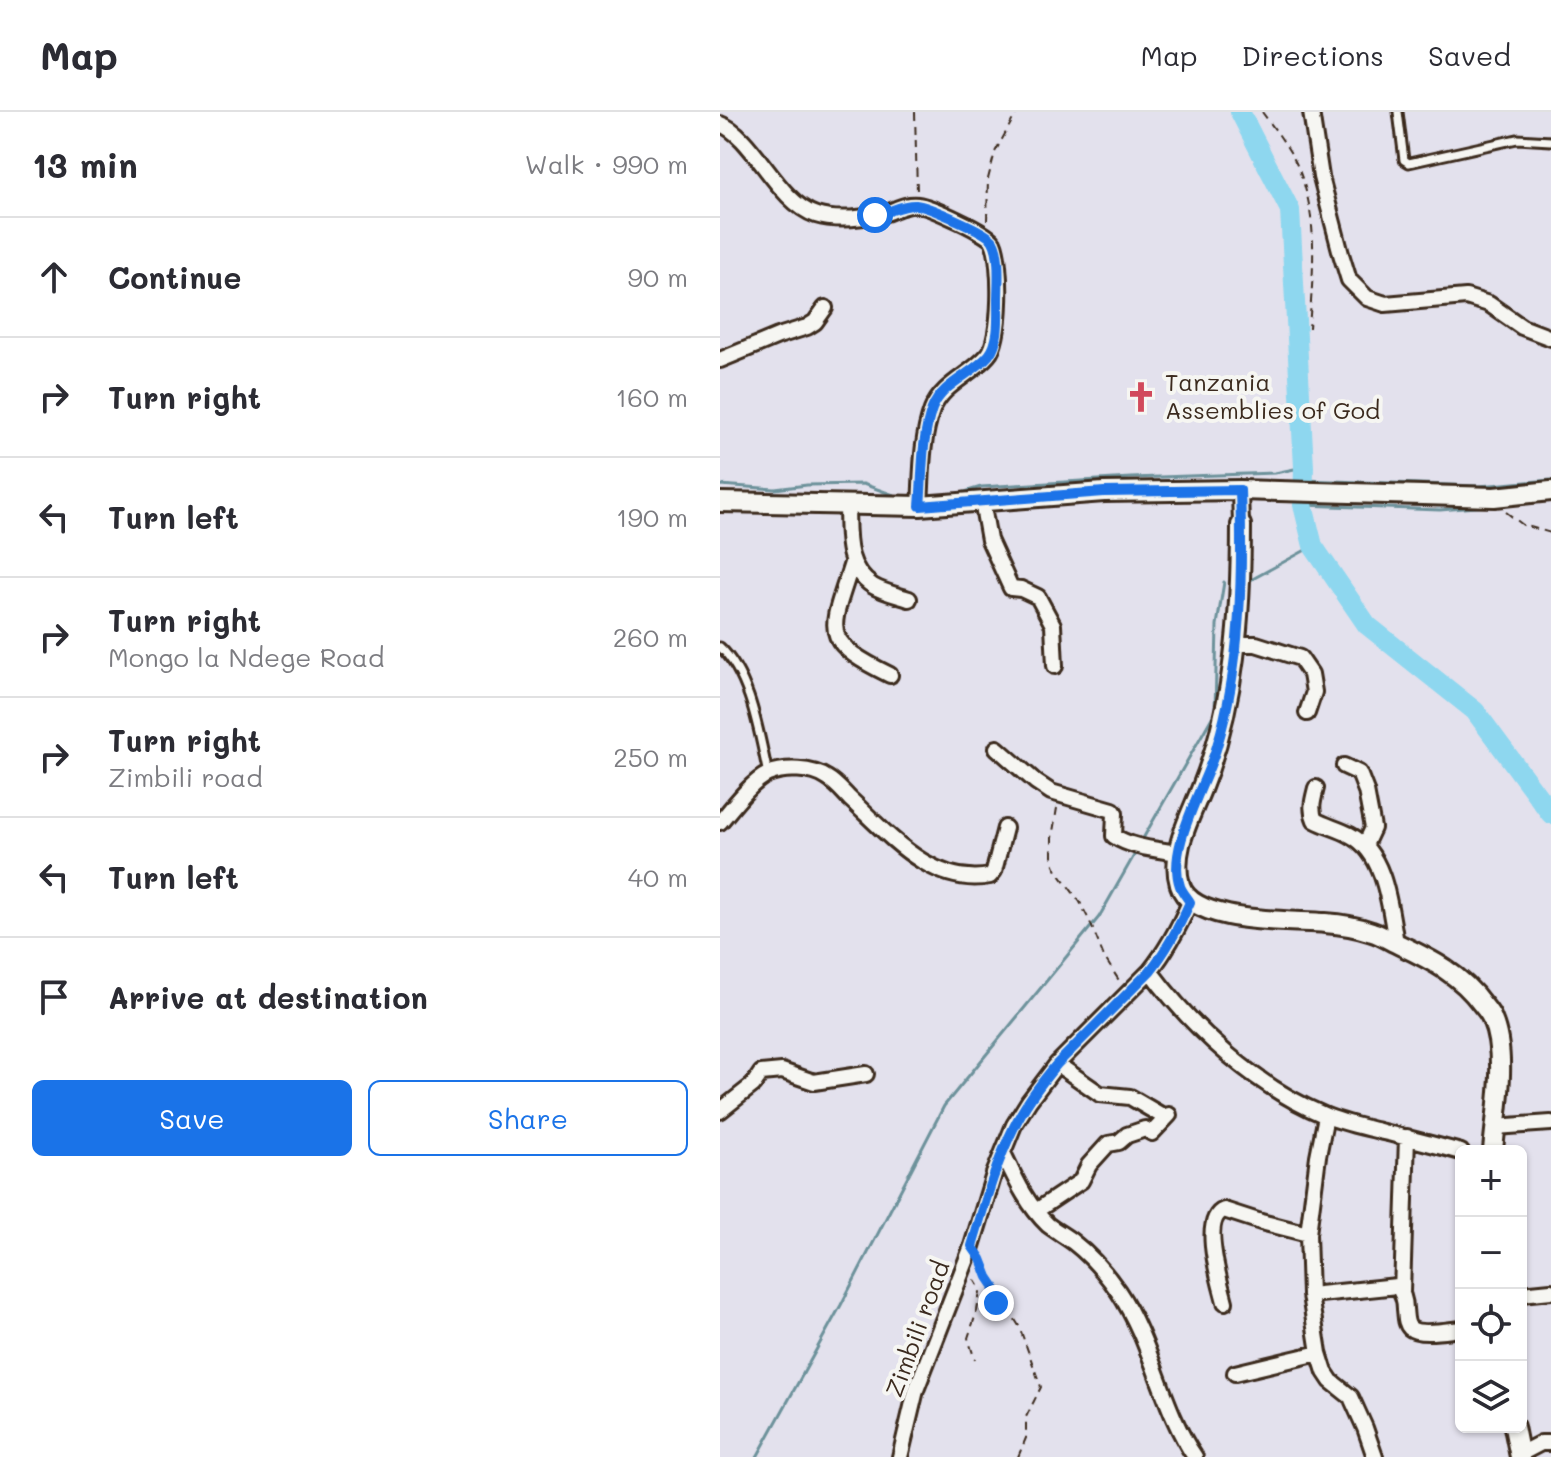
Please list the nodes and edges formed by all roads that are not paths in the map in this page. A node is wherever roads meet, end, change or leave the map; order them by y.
1 (1311, 112) edge
2 (1398, 112) edge
3 (720, 124) edge
4 (1551, 141) edge
5 (825, 308) dead end
6 (1551, 338) edge
7 (720, 360) edge
8 (1240, 490) junction
9 (1551, 491) edge
10 (982, 501) junction
11 (720, 502) edge
12 (847, 505) junction
13 (920, 506) junction
14 (1241, 525) joint
15 (852, 563) junction
16 (909, 599) dead end
17 (1236, 644) junction
18 (720, 647) edge
19 (1055, 666) dead end
20 (890, 675) dead end
21 (1307, 713) dead end
22 (997, 748) dead end
23 (1344, 766) dead end
24 (768, 774) junction
25 (1316, 788) dead end
26 (720, 822) edge
27 (1005, 828) dead end
28 (1365, 845) junction
29 (1177, 853) junction
30 (1190, 902) junction
31 (1396, 943) junction
32 (1150, 971) junction
33 (1057, 1064) junction
34 (866, 1074) dead end
35 (720, 1111) edge
36 (1326, 1116) junction
37 (1551, 1123) edge
38 (1495, 1127) junction
39 (1407, 1137) junction
40 (1494, 1145) edge
41 (1455, 1150) edge
42 (1003, 1153) junction
43 (1036, 1211) junction
44 (1308, 1234) junction
45 (1551, 1291) edge
46 (1402, 1292) junction
47 (1527, 1293) edge
48 (1310, 1295) junction
49 (1225, 1302) dead end
50 (1455, 1330) edge
51 (1319, 1353) junction
52 (1235, 1373) dead end
53 (1515, 1433) edge
54 (1551, 1443) edge
55 (1520, 1456) edge
56 (900, 1457) edge
57 (1195, 1457) edge
58 (1375, 1457) edge

1 - 6 street
2 - 4 lane
3 - 13 street
5 - 7 street
8 - 9 street
8 - 10 street
8 - 14 street
10 - 13 street
10 - 19 street
11 - 12 street
12 - 13 street
12 - 15 street
14 - 17 street
15 - 16 street
15 - 20 street
17 - 21 street
17 - 29 street
18 - 24 lane
22 - 29 street
23 - 28 street
24 - 26 street
24 - 27 street
25 - 28 street
28 - 31 street
29 - 30 street
30 - 31 street
30 - 32 street, Zimbili road
31 - 38 street
32 - 33 street, Zimbili road
32 - 36 street
33 - 42 street, Zimbili road
33 - 43 street
34 - 35 street
36 - 39 street
36 - 44 street
37 - 38 street
38 - 40 street
39 - 41 street
39 - 46 street
42 - 43 street
42 - 56 street, Zimbili road
43 - 57 street
44 - 48 street
44 - 49 street
45 - 47 street
46 - 48 street
46 - 50 street
48 - 51 street
51 - 52 street
51 - 58 street
53 - 55 street
54 - 55 street

